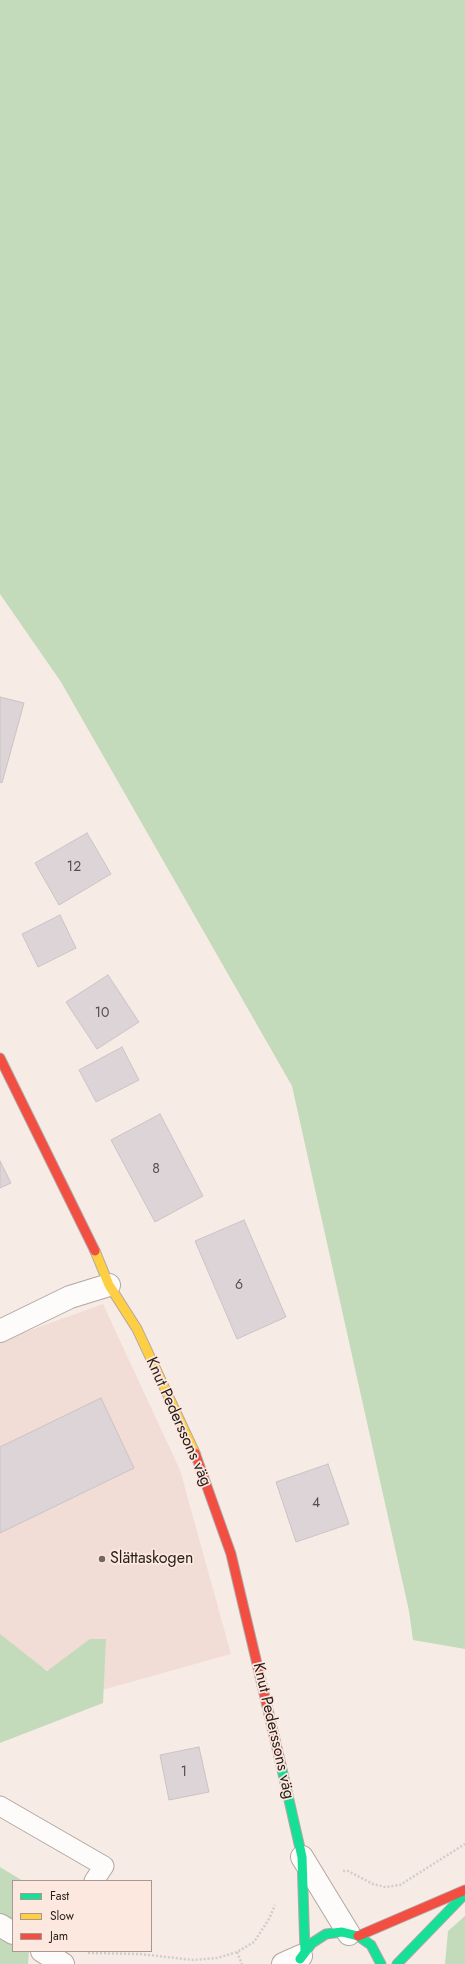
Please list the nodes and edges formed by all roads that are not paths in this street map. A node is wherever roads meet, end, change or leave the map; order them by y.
1 (0, 1058) edge
2 (109, 1285) junction
3 (0, 1331) edge
4 (0, 1806) edge
5 (302, 1857) junction
6 (95, 1880) edge
7 (465, 1890) edge
8 (465, 1894) edge
9 (0, 1925) edge
10 (12, 1932) edge
11 (353, 1935) junction
12 (297, 1959) edge
13 (381, 1964) edge
14 (397, 1964) edge

1 - 2 street, Knut Pederssons väg
2 - 3 street
2 - 5 street, Knut Pederssons väg
4 - 6 lane
5 - 11 street, Knut Pederssons väg
5 - 12 street, Knut Pederssons väg
7 - 11 street
8 - 14 street
9 - 10 street
11 - 12 street
11 - 13 street

